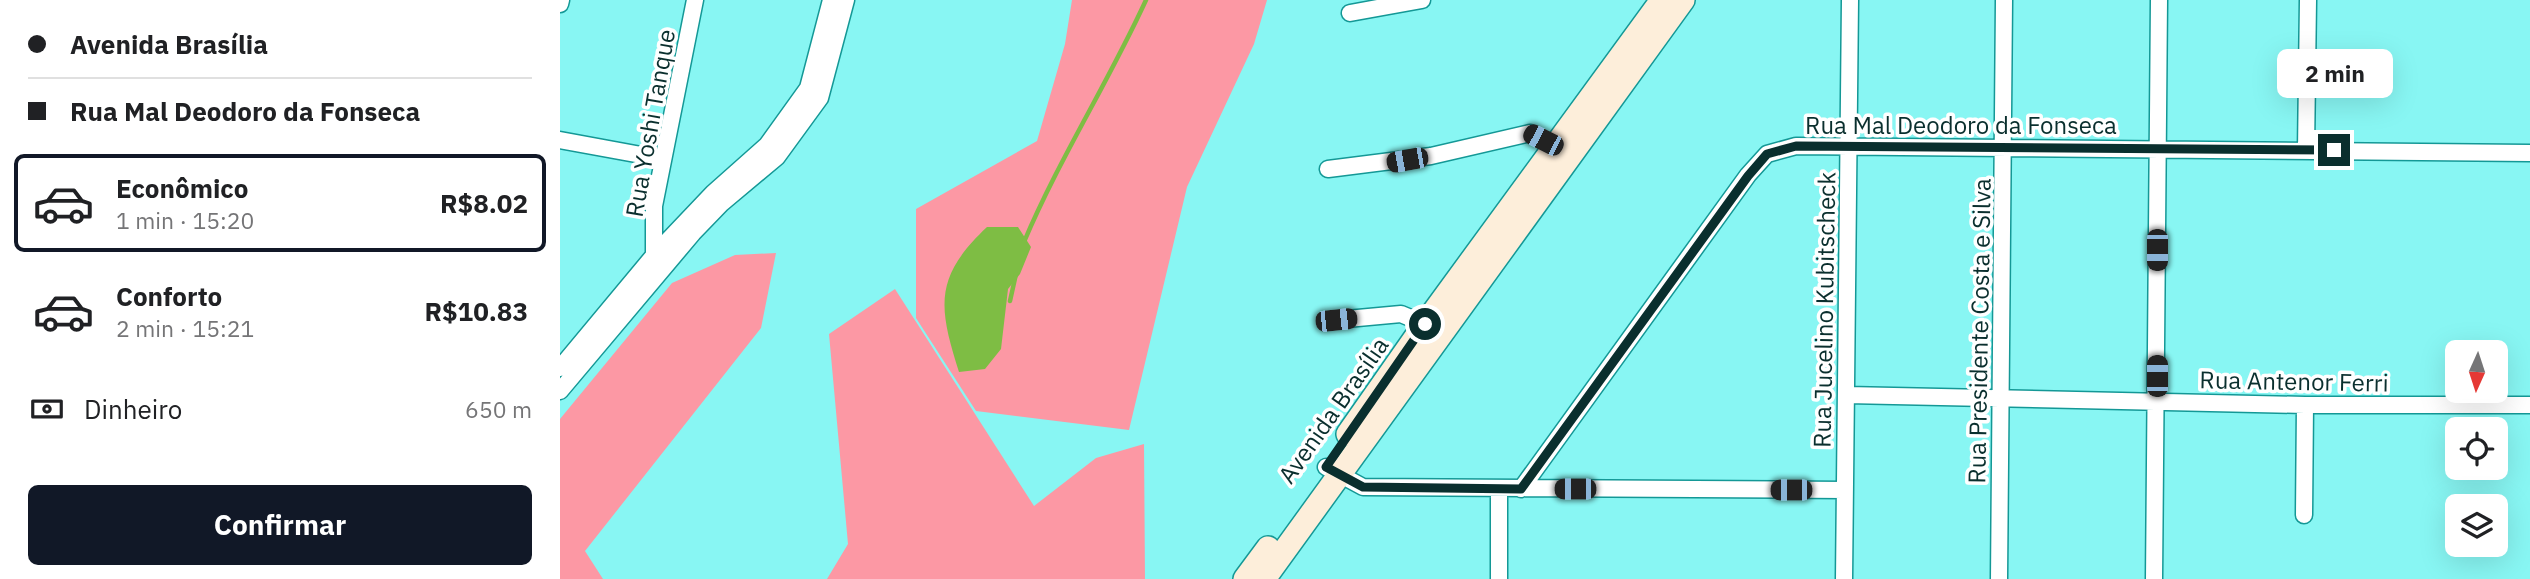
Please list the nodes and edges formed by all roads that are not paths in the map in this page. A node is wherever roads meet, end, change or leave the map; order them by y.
1 (695, 0) edge
2 (831, 0) edge
3 (846, 0) edge
4 (1422, 0) edge
5 (1662, 0) edge
6 (1683, 0) edge
7 (1850, 0) edge
8 (2004, 0) edge
9 (2159, 0) edge
10 (2308, 0) edge
11 (1350, 13) dead end
12 (560, 139) edge
13 (1849, 146) junction
14 (1557, 147) junction
15 (2004, 148) junction
16 (2158, 149) junction
17 (2306, 150) junction
18 (2530, 153) edge
19 (663, 159) junction
20 (1328, 169) dead end
21 (655, 254) junction
22 (653, 277) junction
23 (1336, 320) dead end
24 (1425, 324) junction
25 (560, 368) edge
26 (560, 391) edge
27 (1847, 395) junction
28 (2001, 400) junction
29 (2157, 401) junction
30 (2305, 405) junction
31 (2530, 405) edge
32 (1332, 470) junction
33 (1499, 488) junction
34 (1521, 489) junction
35 (1844, 491) junction
36 (2304, 514) dead end
37 (1245, 579) edge
38 (1264, 579) edge
39 (1499, 579) edge
40 (1844, 579) edge
41 (1999, 579) edge
42 (2154, 579) edge

1 - 19 street, Rua Yoshi Tanque
2 - 21 street
3 - 22 street
4 - 11 street
5 - 14 main road, Avenida Brasília
6 - 32 main road, Avenida Brasília
7 - 13 street, Rua Jucelino Kubitscheck
8 - 15 street, Rua Presidente Costa e Silva
9 - 16 street
10 - 17 street
12 - 19 street
13 - 15 street, Rua Mal Deodoro da Fonseca
13 - 27 street, Rua Jucelino Kubitscheck
13 - 34 street, Rua Mal Deodoro da Fonseca
14 - 20 street
14 - 24 main road, Avenida Brasília
15 - 16 street, Rua Mal Deodoro da Fonseca
15 - 28 street, Rua Presidente Costa e Silva
16 - 17 street, Rua Mal Deodoro da Fonseca
16 - 29 street
17 - 18 street, Rua Mal Deodoro da Fonseca
19 - 21 street, Rua Yoshi Tanque
21 - 22 street, Rua Yoshi Tanque
21 - 25 street
22 - 26 street
23 - 24 street
24 - 32 main road, Avenida Brasília
27 - 28 street, Rua Antenor Ferri
27 - 35 street, Rua Jucelino Kubitscheck
28 - 29 street, Rua Antenor Ferri
28 - 41 street, Rua Presidente Costa e Silva
29 - 30 street, Rua Antenor Ferri
29 - 42 street
30 - 31 street, Rua Antenor Ferri
30 - 36 street
32 - 33 street
32 - 37 main road, Avenida Brasília
32 - 38 main road, Avenida Brasília
33 - 34 street
33 - 39 street
34 - 35 street
35 - 40 street, Rua Jucelino Kubitscheck

